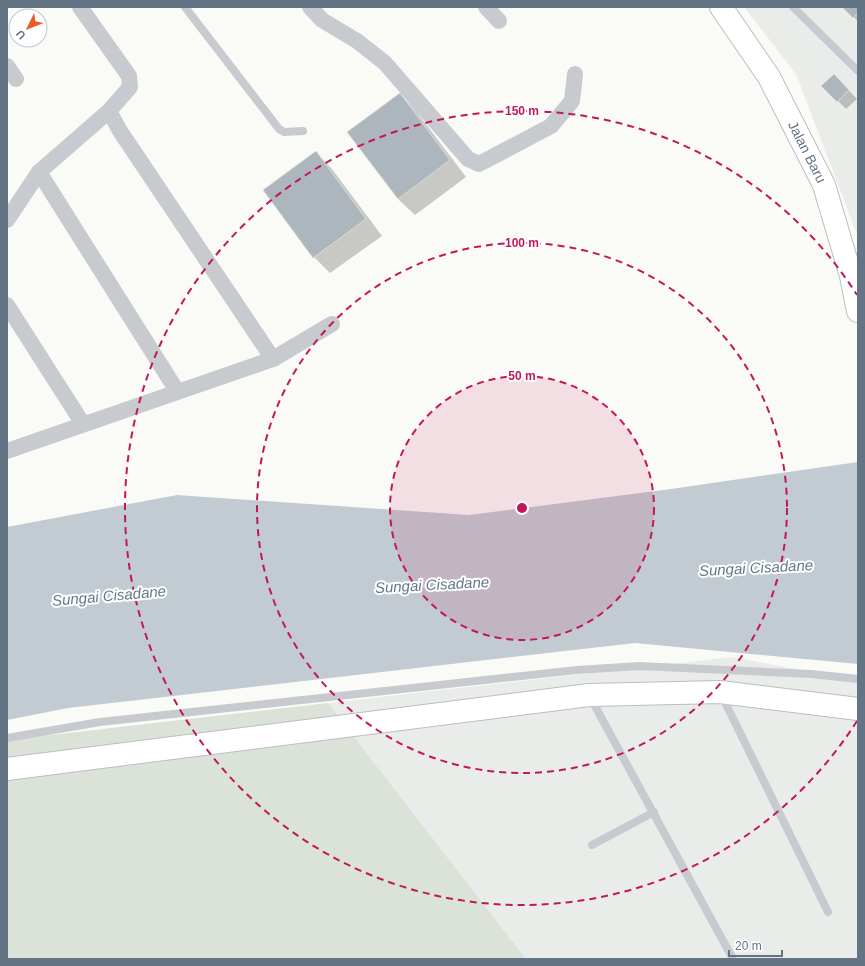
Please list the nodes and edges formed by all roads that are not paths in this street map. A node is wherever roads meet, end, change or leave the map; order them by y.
1 (80, 7) edge
2 (186, 7) edge
3 (310, 7) edge
4 (486, 7) edge
5 (721, 7) edge
6 (793, 7) edge
7 (499, 22) dead end
8 (7, 66) edge
9 (858, 71) edge
10 (575, 74) dead end
11 (16, 79) dead end
12 (109, 111) junction
13 (303, 131) dead end
14 (39, 172) junction
15 (14, 199) edge
16 (7, 220) edge
17 (7, 305) edge
18 (858, 310) edge
19 (332, 324) dead end
20 (272, 359) junction
21 (177, 392) junction
22 (83, 424) junction
23 (7, 451) edge
24 (858, 679) edge
25 (720, 692) junction
26 (589, 694) junction
27 (858, 709) edge
28 (7, 738) edge
29 (7, 769) edge
30 (654, 812) junction
31 (592, 845) dead end
32 (828, 912) dead end
33 (733, 959) edge

1 - 12 street
2 - 13 lane
3 - 10 street
4 - 7 street
5 - 18 main road, Jalan Baru
6 - 9 lane
8 - 11 street
12 - 14 street
12 - 20 street
14 - 15 street
14 - 21 street
15 - 16 street
17 - 22 street
19 - 20 street
20 - 21 street
21 - 22 street
22 - 23 street
24 - 28 lane
25 - 26 main road
25 - 27 main road
25 - 32 lane
26 - 29 main road
26 - 30 lane
30 - 31 lane
30 - 33 lane

